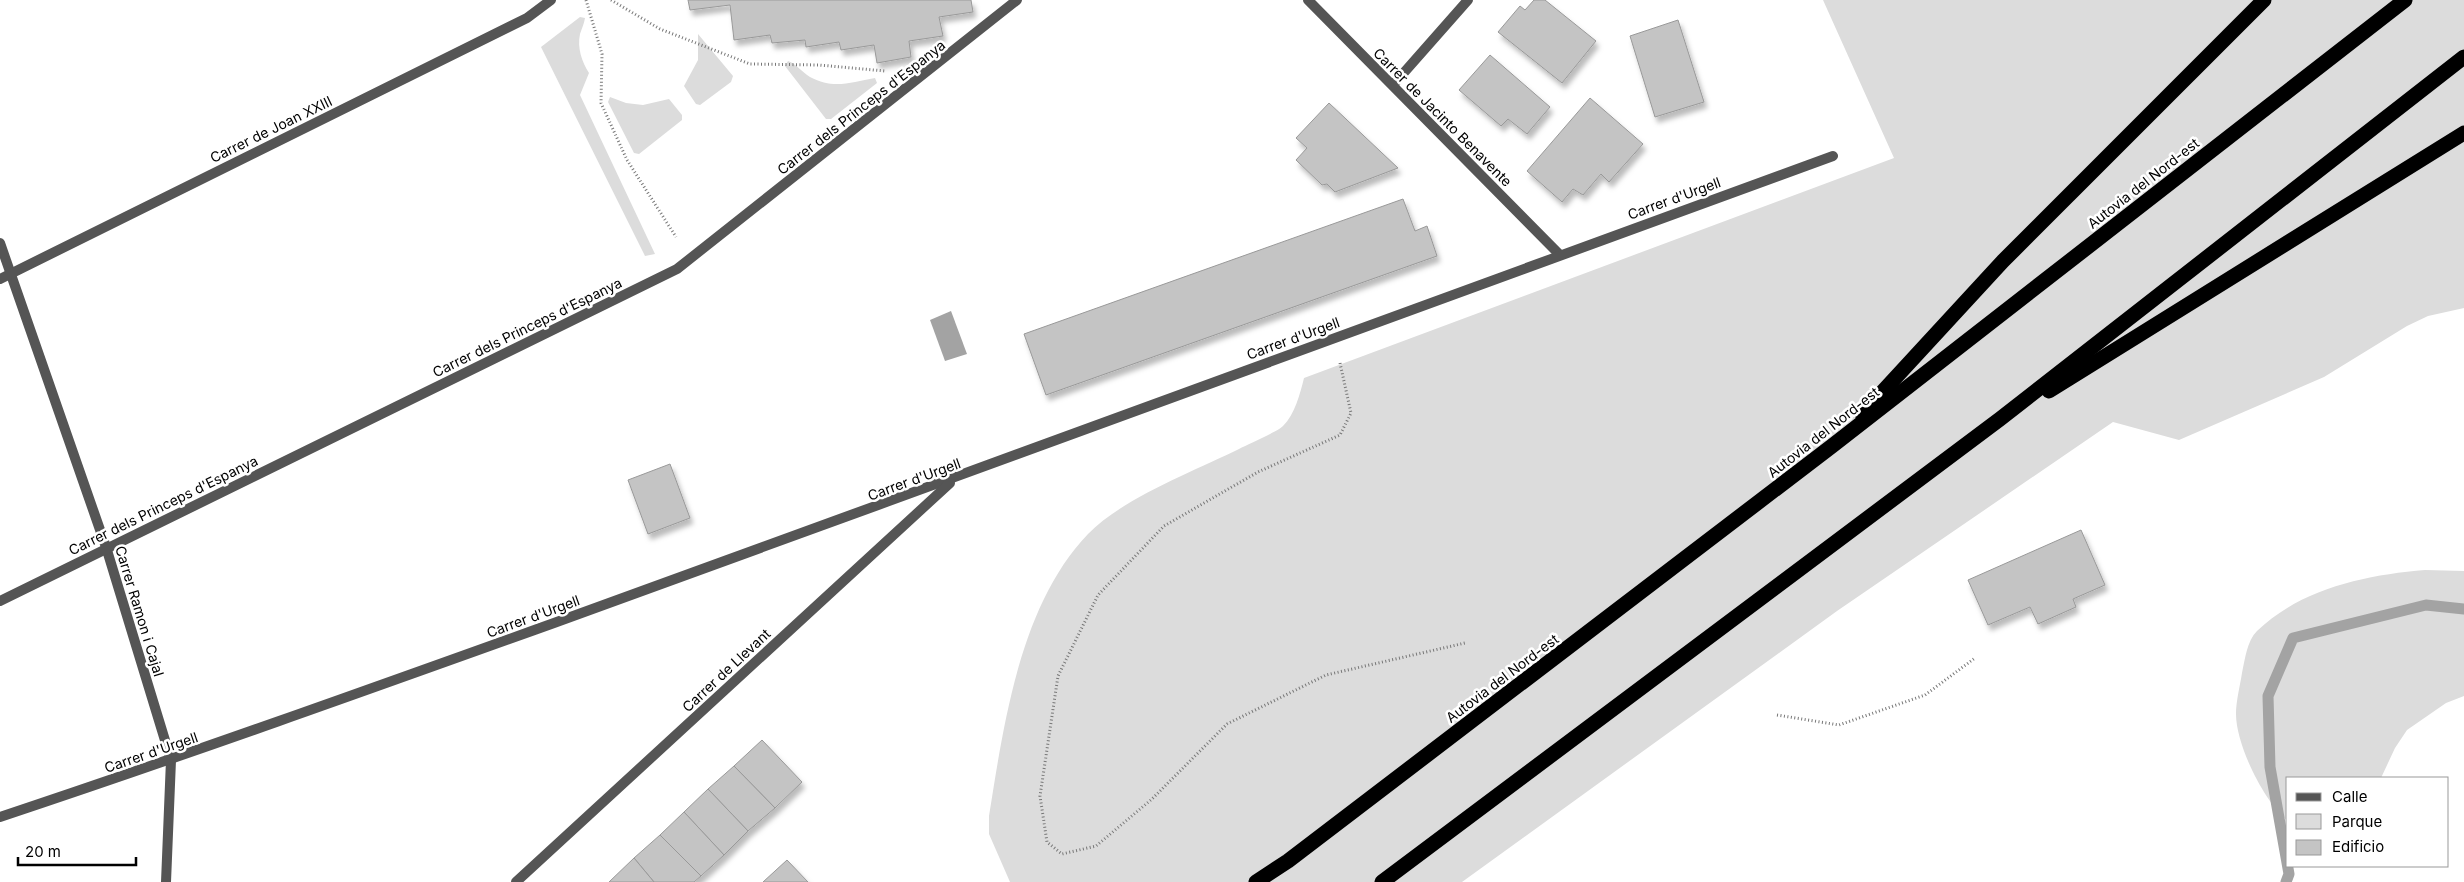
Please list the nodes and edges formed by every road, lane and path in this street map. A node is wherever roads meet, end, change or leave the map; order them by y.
1 (551, 0) edge
2 (586, 0) edge
3 (611, 0) edge
4 (1017, 0) edge
5 (1308, 0) edge
6 (1468, 0) edge
7 (2264, 0) edge
8 (2405, 0) edge
9 (2464, 57) edge
10 (925, 73) junction
11 (1393, 85) junction
12 (2464, 133) edge
13 (1833, 156) dead end
14 (0, 243) edge
15 (1559, 254) junction
16 (691, 258) junction
17 (11, 273) junction
18 (0, 279) edge
19 (1334, 338) junction
20 (2000, 419) junction
21 (1832, 446) junction
22 (954, 479) junction
23 (106, 547) junction
24 (0, 602) edge
25 (1465, 643) dead end
26 (1976, 658) dead end
27 (1777, 715) dead end
28 (171, 760) junction
29 (0, 817) edge
30 (166, 882) edge
31 (516, 882) edge
32 (1256, 882) edge
33 (1382, 882) edge

1 - 17 street, Carrer de Joan XXIII
2 - 16 path
3 - 10 path
4 - 10 street, Carrer dels Princeps d'Espanya
5 - 11 street, Carrer de Jacinto Benavente
6 - 11 street
7 - 21 highway
8 - 21 highway, Autovia del Nord-est
9 - 20 highway
10 - 16 street, Carrer dels Princeps d'Espanya
11 - 15 street, Carrer de Jacinto Benavente
12 - 20 highway
13 - 15 street, Carrer d'Urgell
14 - 17 street, Carrer Ramon i Cajal
15 - 19 street, Carrer d'Urgell
16 - 23 street, Carrer dels Princeps d'Espanya
17 - 18 street, Carrer de Joan XXIII
17 - 23 street, Carrer Ramon i Cajal
19 - 22 street, Carrer d'Urgell
19 - 25 path
20 - 33 highway
21 - 32 highway, Autovia del Nord-est
22 - 28 street, Carrer d'Urgell
22 - 31 street, Carrer de Llevant
23 - 24 street, Carrer dels Princeps d'Espanya
23 - 28 street, Carrer Ramon i Cajal
26 - 27 path
28 - 29 street, Carrer d'Urgell
28 - 30 street, Carrer Ramon i Cajal

